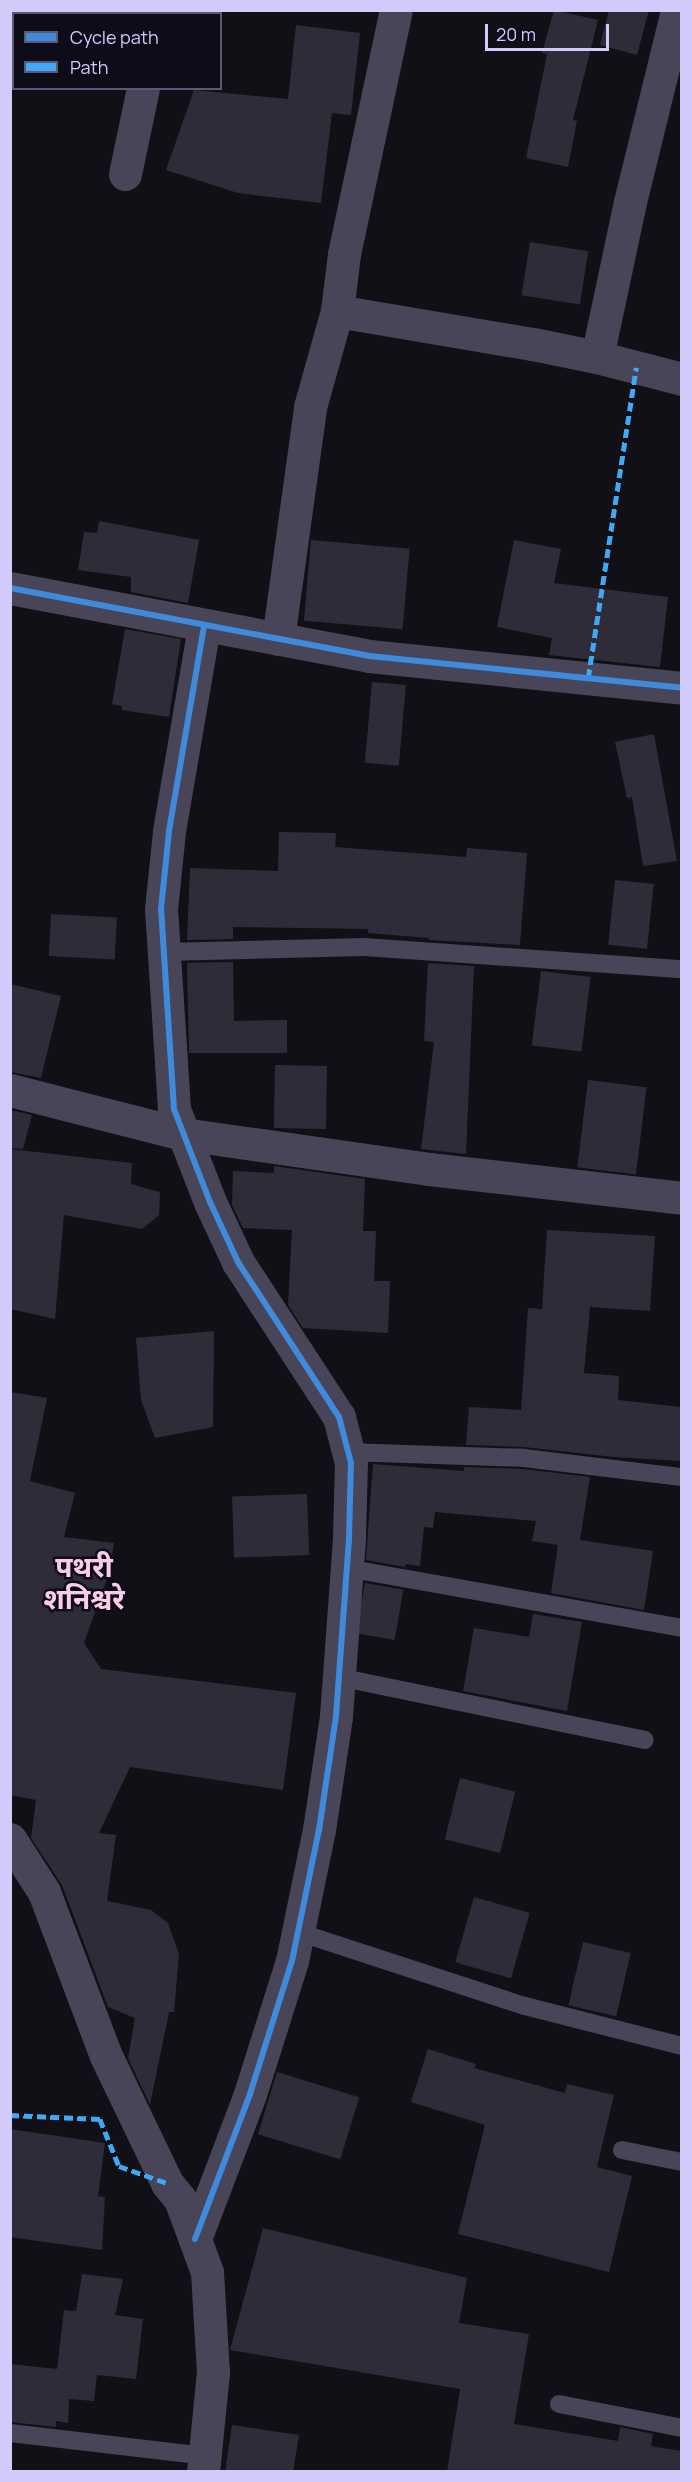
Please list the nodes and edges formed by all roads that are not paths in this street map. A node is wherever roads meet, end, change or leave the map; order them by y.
1 (396, 10) edge
2 (677, 10) edge
3 (143, 90) edge
4 (125, 174) dead end
5 (337, 311) junction
6 (597, 357) junction
7 (681, 379) edge
8 (10, 588) edge
9 (204, 626) junction
10 (278, 639) junction
11 (681, 688) edge
12 (164, 952) junction
13 (681, 969) edge
14 (10, 1090) edge
15 (183, 1134) junction
16 (681, 1198) edge
17 (347, 1452) junction
18 (681, 1477) edge
19 (346, 1568) junction
20 (681, 1628) edge
21 (338, 1677) junction
22 (645, 1740) dead end
23 (10, 1839) edge
24 (298, 1932) junction
25 (681, 2046) edge
26 (622, 2150) dead end
27 (681, 2162) edge
28 (195, 2239) junction
29 (559, 2404) dead end
30 (681, 2428) edge
31 (10, 2433) edge
32 (204, 2464) edge

1 - 5 street
2 - 6 street
3 - 4 street
5 - 6 street
5 - 10 street
6 - 7 street
8 - 9 street
9 - 10 street
9 - 12 street
10 - 11 street
12 - 13 lane
12 - 15 street
14 - 15 street
15 - 16 street
15 - 17 street
17 - 18 lane
17 - 19 street
19 - 20 lane
19 - 21 street
21 - 22 lane
21 - 24 street
23 - 28 street
24 - 25 lane
24 - 28 street
26 - 27 lane
28 - 32 street
29 - 30 lane
31 - 32 lane

